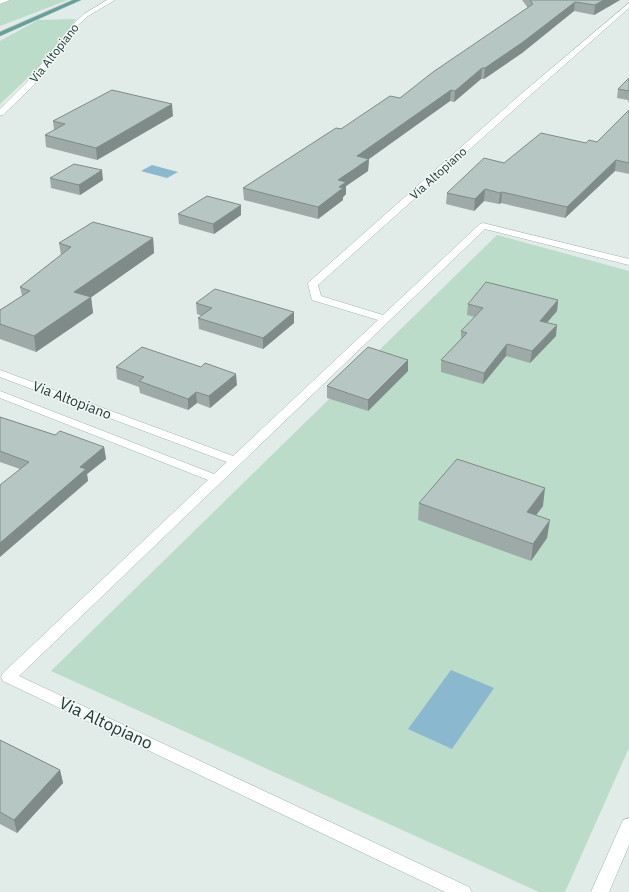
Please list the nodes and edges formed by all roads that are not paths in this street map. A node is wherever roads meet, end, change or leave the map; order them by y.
1 (7, 0) edge
2 (78, 0) edge
3 (112, 0) edge
4 (0, 2) edge
5 (629, 5) edge
6 (0, 34) edge
7 (0, 113) edge
8 (629, 262) edge
9 (385, 319) junction
10 (0, 373) edge
11 (0, 394) edge
12 (235, 461) junction
13 (216, 479) junction
14 (4, 679) edge
15 (629, 825) edge
16 (463, 892) edge
17 (600, 892) edge

1 - 4 street
2 - 6 main road
3 - 7 street, Via Altopiano
5 - 9 street, Via Altopiano
8 - 9 street, Via Altopiano
9 - 12 street, Via Altopiano
10 - 12 street, Via Altopiano
11 - 13 street, Via Altopiano
12 - 13 street, Via Altopiano
13 - 14 street, Via Altopiano
14 - 16 street, Via Altopiano
15 - 17 street

